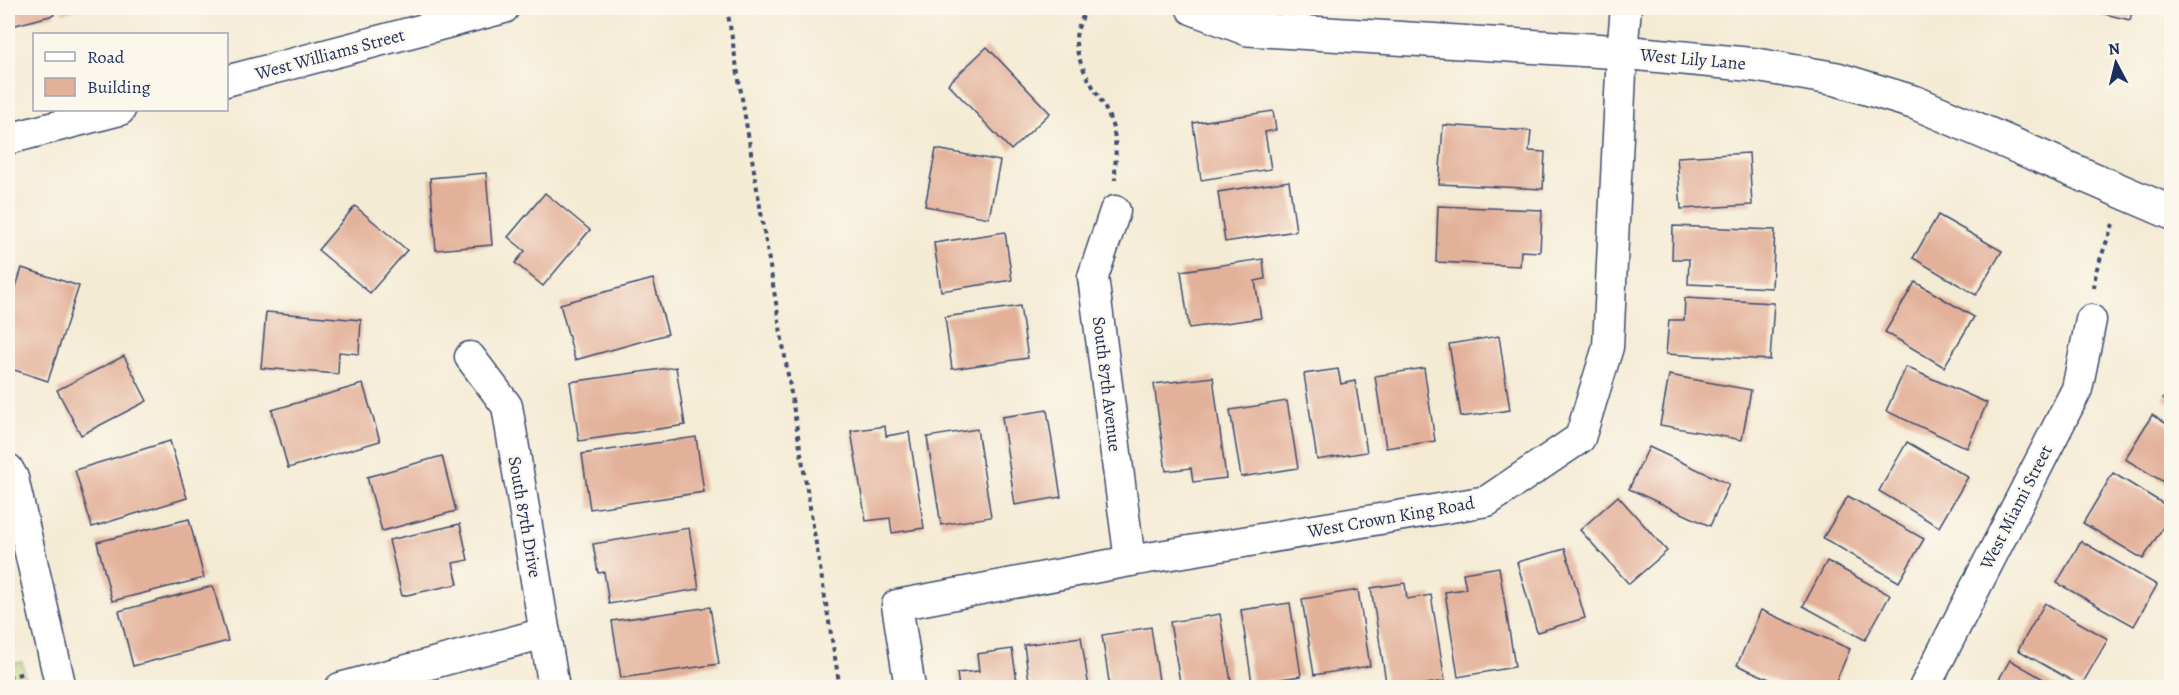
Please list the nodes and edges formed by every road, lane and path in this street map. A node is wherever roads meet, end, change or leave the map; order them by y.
1 (504, 8) edge
2 (727, 8) edge
3 (1087, 8) edge
4 (1193, 8) edge
5 (1626, 8) edge
6 (1622, 52) junction
7 (228, 80) edge
8 (116, 111) edge
9 (8, 139) edge
10 (2125, 192) junction
11 (1115, 211) joint
12 (2172, 213) edge
13 (2091, 320) joint
14 (470, 357) dead end
15 (8, 469) edge
16 (1130, 561) junction
17 (545, 633) junction
18 (61, 687) edge
19 (340, 687) edge
20 (554, 687) edge
21 (840, 687) edge
22 (910, 687) edge
23 (1924, 687) edge

1 - 7 street, West Williams Street
2 - 21 path
3 - 11 path
4 - 6 street, West Lily Lane
5 - 6 street, West Crown King Road
6 - 10 street, West Lily Lane
6 - 16 street, West Crown King Road
8 - 9 street
10 - 12 street, West Lily Lane
10 - 13 path
11 - 16 street, South 87th Avenue
13 - 23 street, West Miami Street
14 - 17 street, South 87th Drive
15 - 18 street
16 - 22 street, West Crown King Road
17 - 19 street
17 - 20 street, South 87th Drive

